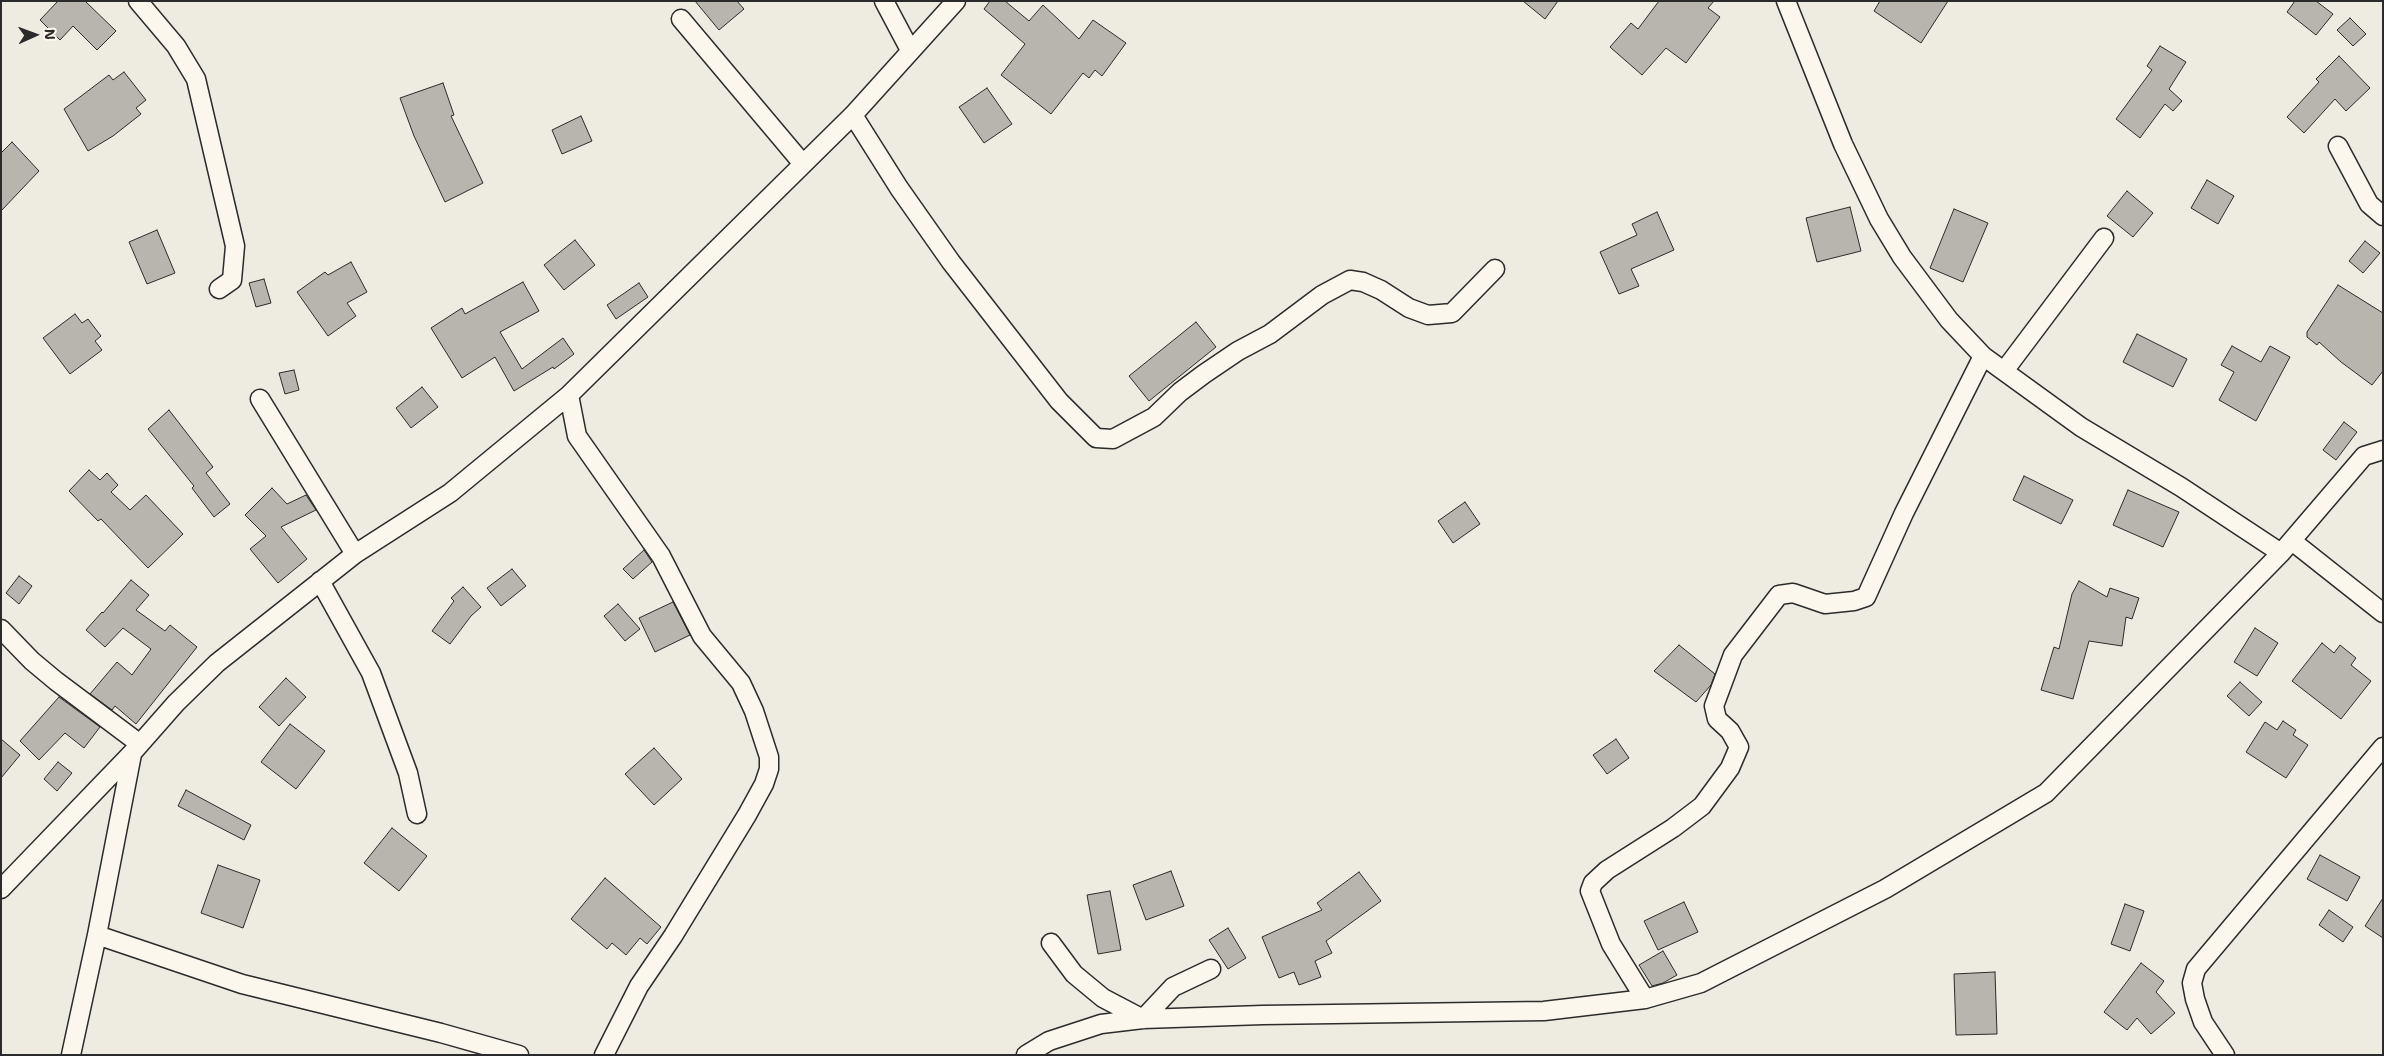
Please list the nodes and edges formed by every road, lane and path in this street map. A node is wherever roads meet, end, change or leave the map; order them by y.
1 (138, 1) edge
2 (884, 1) edge
3 (956, 1) edge
4 (1786, 1) edge
5 (681, 19) dead end
6 (910, 50) junction
7 (853, 115) junction
8 (2338, 146) dead end
9 (804, 164) junction
10 (2383, 216) edge
11 (2104, 238) dead end
12 (1496, 269) dead end
13 (219, 289) dead end
14 (1983, 356) junction
15 (2004, 371) junction
16 (569, 395) junction
17 (260, 399) dead end
18 (2383, 450) edge
19 (2286, 547) junction
20 (355, 554) junction
21 (320, 581) junction
22 (2383, 613) edge
23 (1, 629) edge
24 (2383, 747) edge
25 (136, 748) junction
26 (417, 814) dead end
27 (1, 889) edge
28 (97, 934) junction
29 (1051, 943) dead end
30 (1211, 969) dead end
31 (1645, 999) junction
32 (1143, 1019) junction
33 (71, 1055) edge
34 (519, 1055) edge
35 (604, 1055) edge
36 (1026, 1055) edge
37 (2225, 1055) edge

1 - 13 street
2 - 6 street
3 - 6 street
4 - 14 street
5 - 9 street
6 - 7 street
7 - 9 street
7 - 12 street
8 - 10 street
9 - 16 street
11 - 15 street
14 - 15 street
14 - 31 street
15 - 19 street
16 - 20 street
16 - 35 street
17 - 20 street
18 - 19 street
19 - 22 street
19 - 31 street
20 - 21 street
21 - 25 street
21 - 26 street
23 - 25 street
24 - 37 street
25 - 27 street
25 - 28 street
28 - 33 street
28 - 34 street
29 - 32 street
30 - 32 street
31 - 32 street
32 - 36 street

